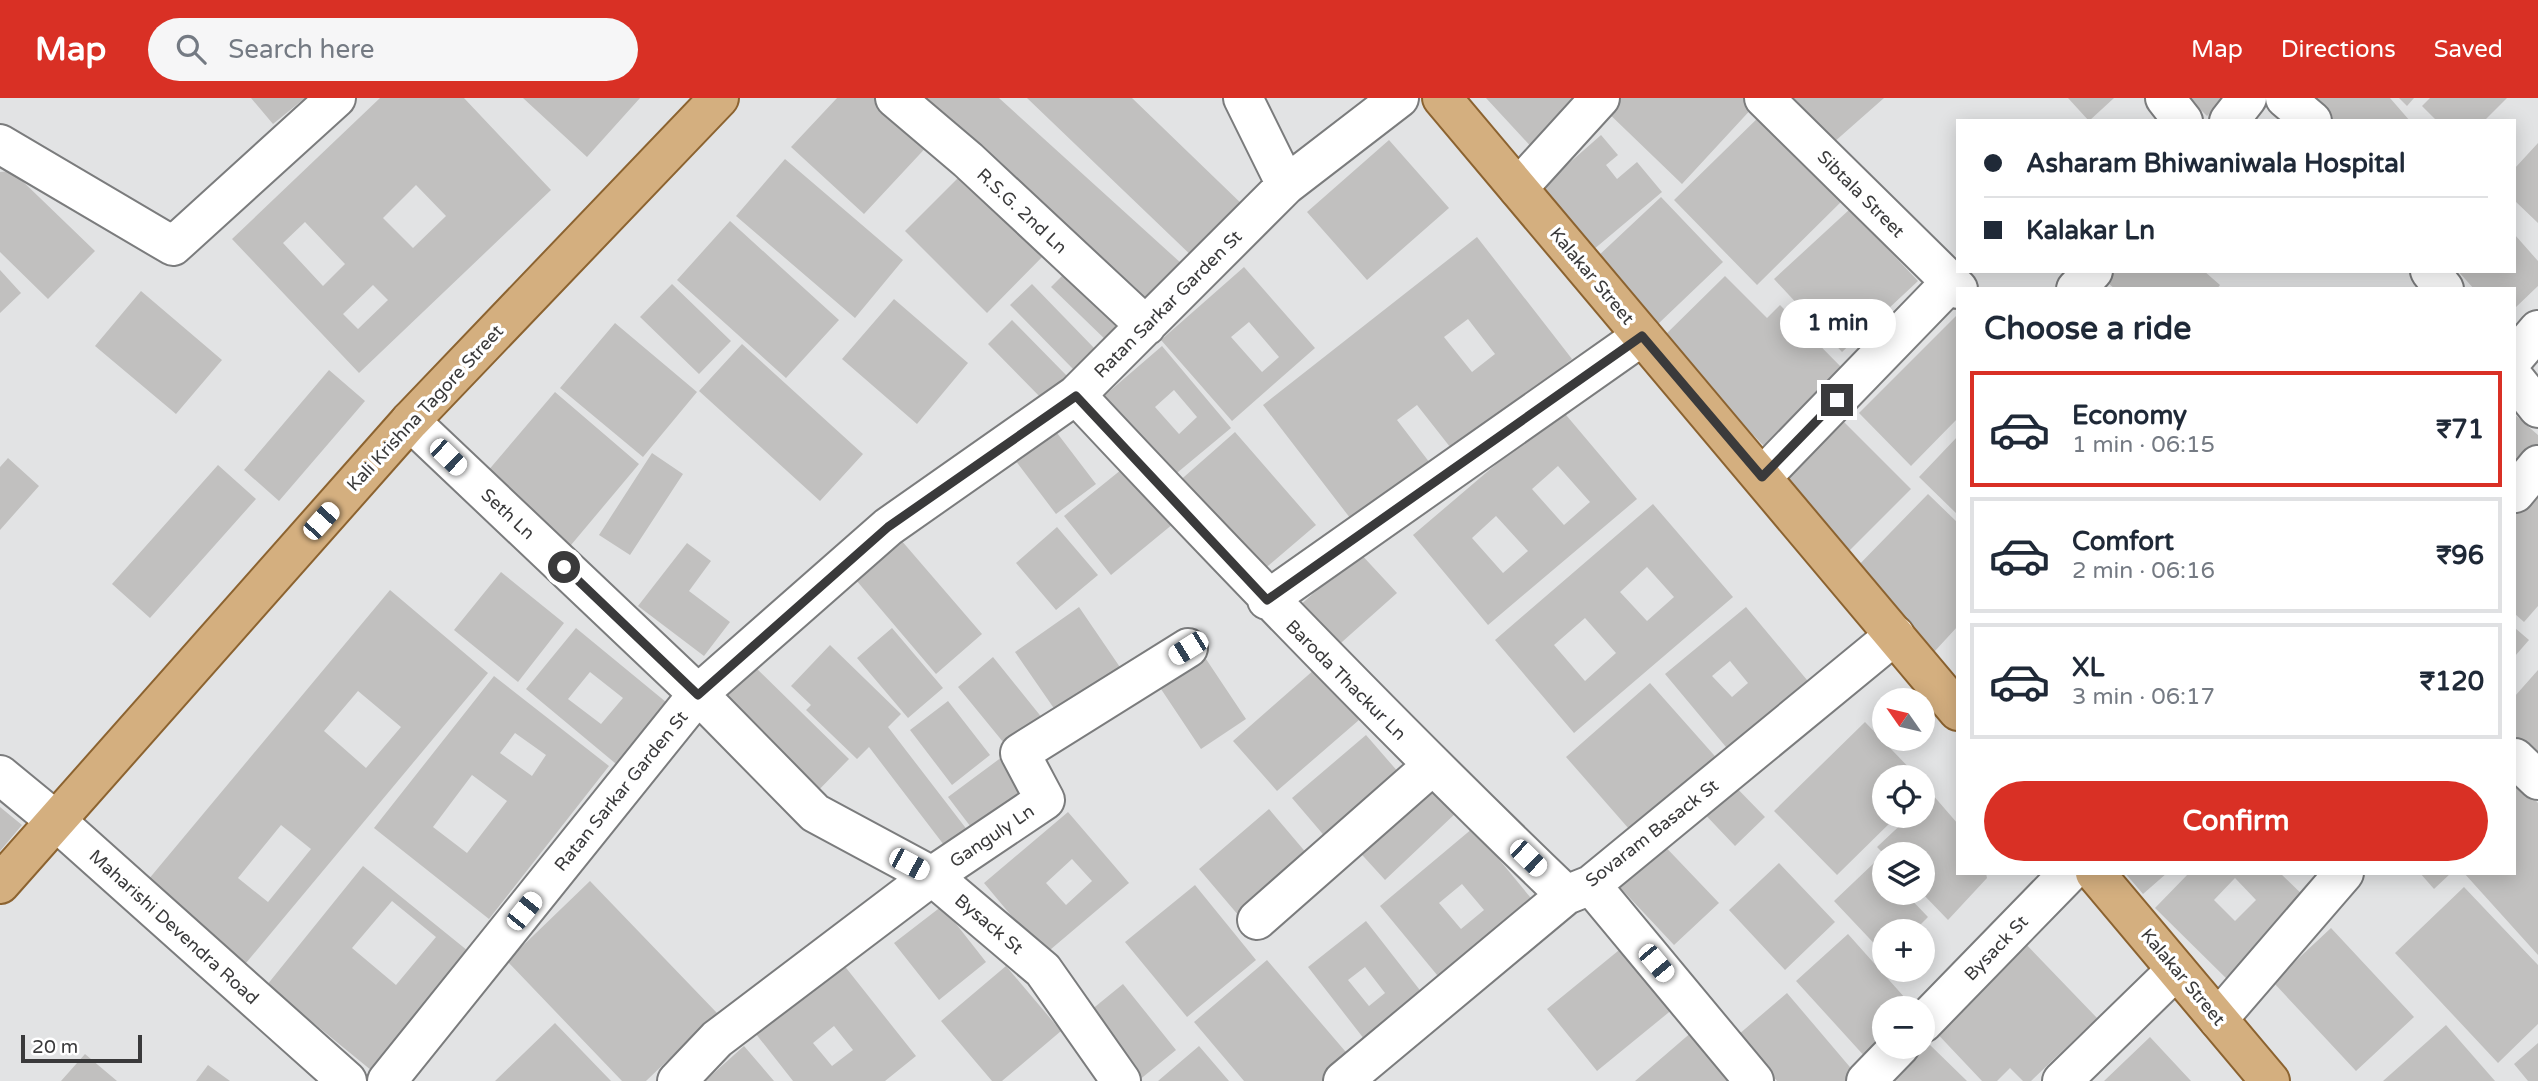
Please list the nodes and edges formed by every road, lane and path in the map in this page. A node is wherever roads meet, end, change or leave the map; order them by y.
1 (336, 98) edge
2 (719, 98) edge
3 (895, 98) edge
4 (1243, 98) edge
5 (1399, 98) edge
6 (1442, 98) edge
7 (1600, 98) edge
8 (1764, 98) edge
9 (2165, 98) edge
10 (2247, 98) edge
11 (2285, 98) edge
12 (2181, 119) edge
13 (2231, 119) edge
14 (2310, 119) edge
15 (0, 144) edge
16 (1286, 186) junction
17 (1517, 188) junction
18 (2091, 273) edge
19 (2432, 273) edge
20 (1954, 286) edge
21 (2078, 287) edge
22 (2442, 287) edge
23 (1146, 326) junction
24 (2538, 330) edge
25 (1642, 336) junction
26 (2516, 355) edge
27 (2516, 380) edge
28 (1076, 396) junction
29 (2538, 408) edge
30 (410, 421) junction
31 (2538, 465) edge
32 (1762, 477) junction
33 (2516, 492) edge
34 (1267, 600) junction
35 (1895, 635) junction
36 (1188, 648) dead end
37 (698, 695) junction
38 (1955, 698) edge
39 (2516, 759) edge
40 (1432, 766) junction
41 (0, 775) edge
42 (2538, 780) edge
43 (56, 821) junction
44 (2067, 875) edge
45 (2097, 875) edge
46 (2342, 875) edge
47 (932, 876) junction
48 (0, 884) edge
49 (1578, 890) junction
50 (1257, 920) dead end
51 (2176, 970) junction
52 (1935, 1011) edge
53 (2218, 1019) junction
54 (1887, 1059) edge
55 (347, 1081) edge
56 (387, 1081) edge
57 (677, 1081) edge
58 (1121, 1081) edge
59 (1343, 1081) edge
60 (1754, 1081) edge
61 (1866, 1081) edge
62 (2062, 1081) edge
63 (2270, 1081) edge

1 - 15 street
2 - 30 main road, Kali Krishna Tagore Street
3 - 23 street, R.S.G. 2nd Ln
4 - 16 street
5 - 16 street, Ratan Sarkar Garden St
6 - 17 main road, Kalakar Street
7 - 17 street
8 - 20 street, Sibtala Street
9 - 12 street
10 - 13 street
11 - 14 street
16 - 23 street, Ratan Sarkar Garden St
17 - 25 main road, Kalakar Street
18 - 21 street
19 - 22 street
20 - 32 street
23 - 28 street, Ratan Sarkar Garden St
24 - 26 street
25 - 32 main road, Kalakar Street
25 - 34 street
27 - 29 street
28 - 34 street, Baroda Thackur Ln
28 - 37 street, Ratan Sarkar Garden St
30 - 37 street, Seth Ln
30 - 43 main road, Kali Krishna Tagore Street
31 - 33 street
32 - 35 main road, Kalakar Street
34 - 40 street, Baroda Thackur Ln
35 - 38 main road, Kalakar Street
35 - 49 street, Sovaram Basack St
36 - 47 street, Ganguly Ln
37 - 47 street, Bysack St
37 - 56 street, Ratan Sarkar Garden St
39 - 42 street
40 - 49 street, Baroda Thackur Ln
40 - 50 street
41 - 43 street, Maharishi Devendra Road
43 - 48 main road, Kali Krishna Tagore Street
43 - 55 street, Maharishi Devendra Road
44 - 52 street, Bysack St
45 - 51 main road, Kalakar Street
46 - 53 street
47 - 57 street, Ganguly Ln
47 - 58 street, Bysack St
49 - 59 street, Sovaram Basack St
49 - 60 street, Baroda Thackur Ln
51 - 53 main road, Kalakar Street
51 - 62 street
53 - 63 main road, Kalakar Street
54 - 61 street

